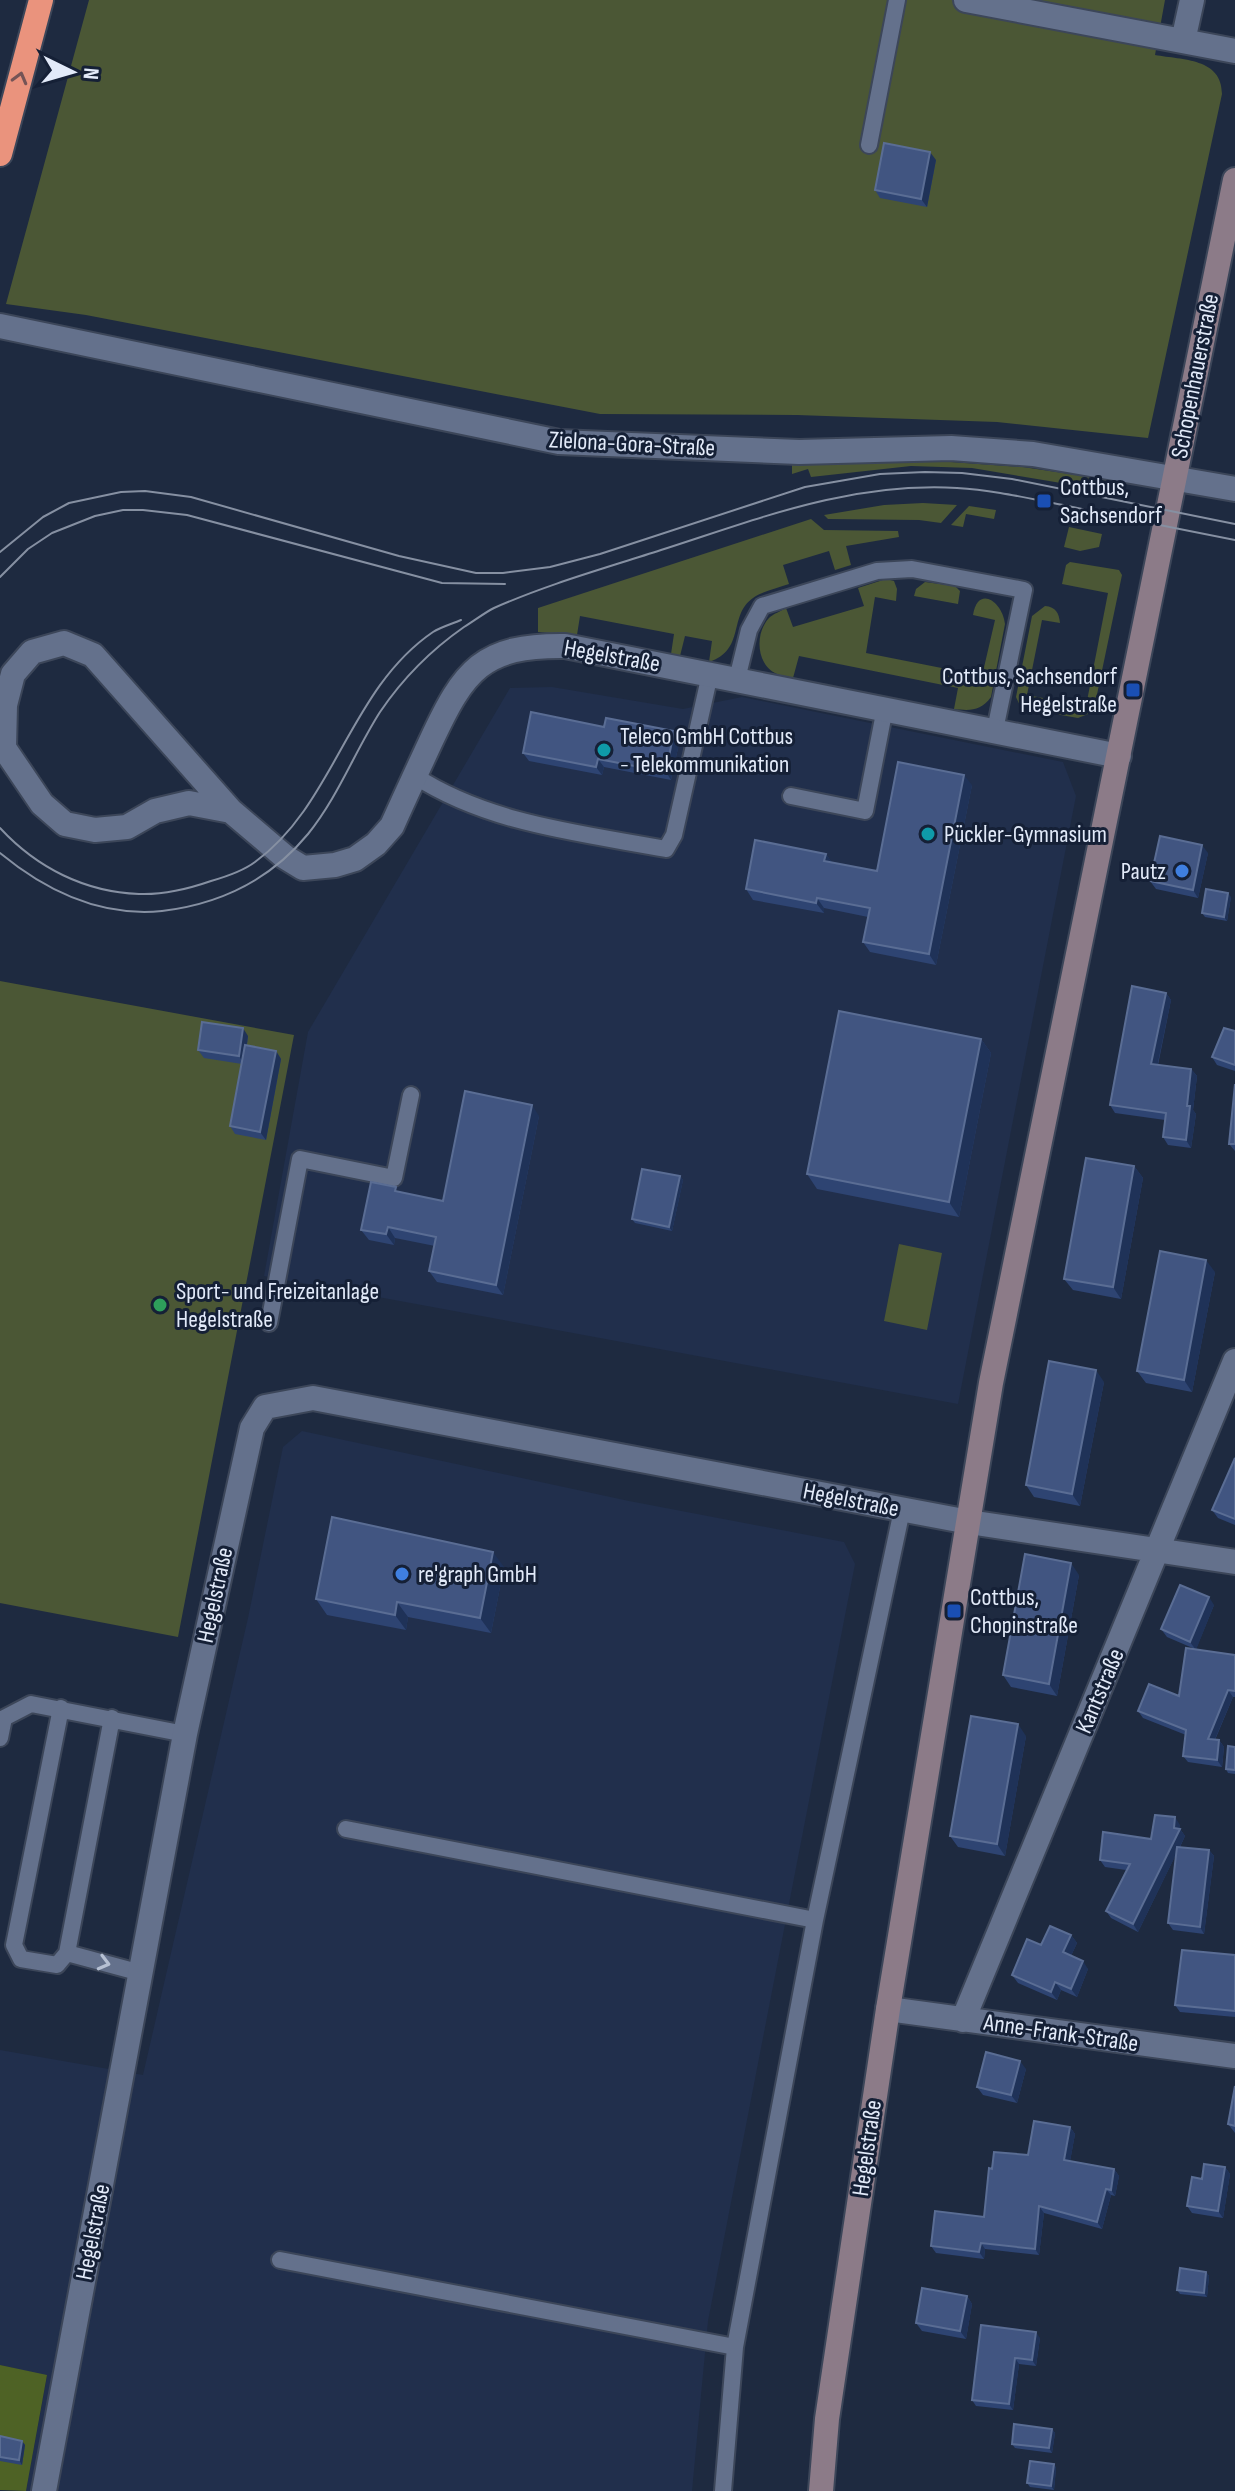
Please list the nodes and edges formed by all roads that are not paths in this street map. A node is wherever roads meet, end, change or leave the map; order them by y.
1 (41, 0) edge
2 (897, 0) edge
3 (966, 0) edge
4 (1192, 0) edge
5 (1183, 41) junction
6 (1235, 51) edge
7 (869, 145) dead end
8 (0, 154) edge
9 (1235, 180) edge
10 (0, 326) edge
11 (1175, 478) junction
12 (1235, 489) edge
13 (710, 674) junction
14 (737, 679) junction
15 (885, 708) junction
16 (995, 730) junction
17 (1119, 756) junction
18 (415, 776) junction
19 (791, 796) dead end
20 (231, 811) junction
21 (411, 1095) dead end
22 (269, 1323) dead end
23 (1235, 1361) edge
24 (902, 1510) junction
25 (969, 1522) junction
26 (1157, 1552) junction
27 (1235, 1562) edge
28 (61, 1708) junction
29 (112, 1718) junction
30 (185, 1734) junction
31 (0, 1738) edge
32 (346, 1829) dead end
33 (815, 1920) junction
34 (67, 1953) junction
35 (141, 1973) junction
36 (888, 2009) junction
37 (963, 2020) junction
38 (1235, 2056) edge
39 (280, 2260) dead end
40 (735, 2347) junction
41 (44, 2491) edge
42 (723, 2491) edge
43 (821, 2491) edge

8 -> 1 highway
2 - 7 lane
3 - 5 street
4 - 5 street
5 - 6 street
9 - 11 street, Schopenhauerstraße
10 - 11 street, Zielona-Gora-Straße
11 - 12 street, Zielona-Gora-Straße
11 - 17 street, Hegelstraße
13 - 14 street, Hegelstraße
13 - 18 street, Hegelstraße
13 - 18 lane
14 - 15 street, Hegelstraße
14 - 16 lane
15 - 16 street, Hegelstraße
15 - 19 lane
16 - 17 street, Hegelstraße
17 - 25 street, Hegelstraße
18 - 20 street, Hegelstraße
20 - 20 street, Hegelstraße
21 - 22 lane
23 - 26 street, Kantstraße
24 - 25 street, Hegelstraße
24 - 30 street, Hegelstraße
24 - 33 lane
25 - 26 street, Hegelstraße
25 - 36 street, Hegelstraße
26 - 27 street, Hegelstraße
26 - 37 street, Kantstraße
28 - 29 lane
28 - 31 lane
28 - 34 lane
29 - 30 lane
29 - 34 lane
30 - 35 street, Hegelstraße
32 - 33 lane
33 - 40 lane
34 -> 35 lane
35 - 41 street, Hegelstraße
36 - 37 street, Anne-Frank-Straße
36 - 43 street, Hegelstraße
37 - 38 street, Anne-Frank-Straße
39 - 40 lane
40 - 42 lane

